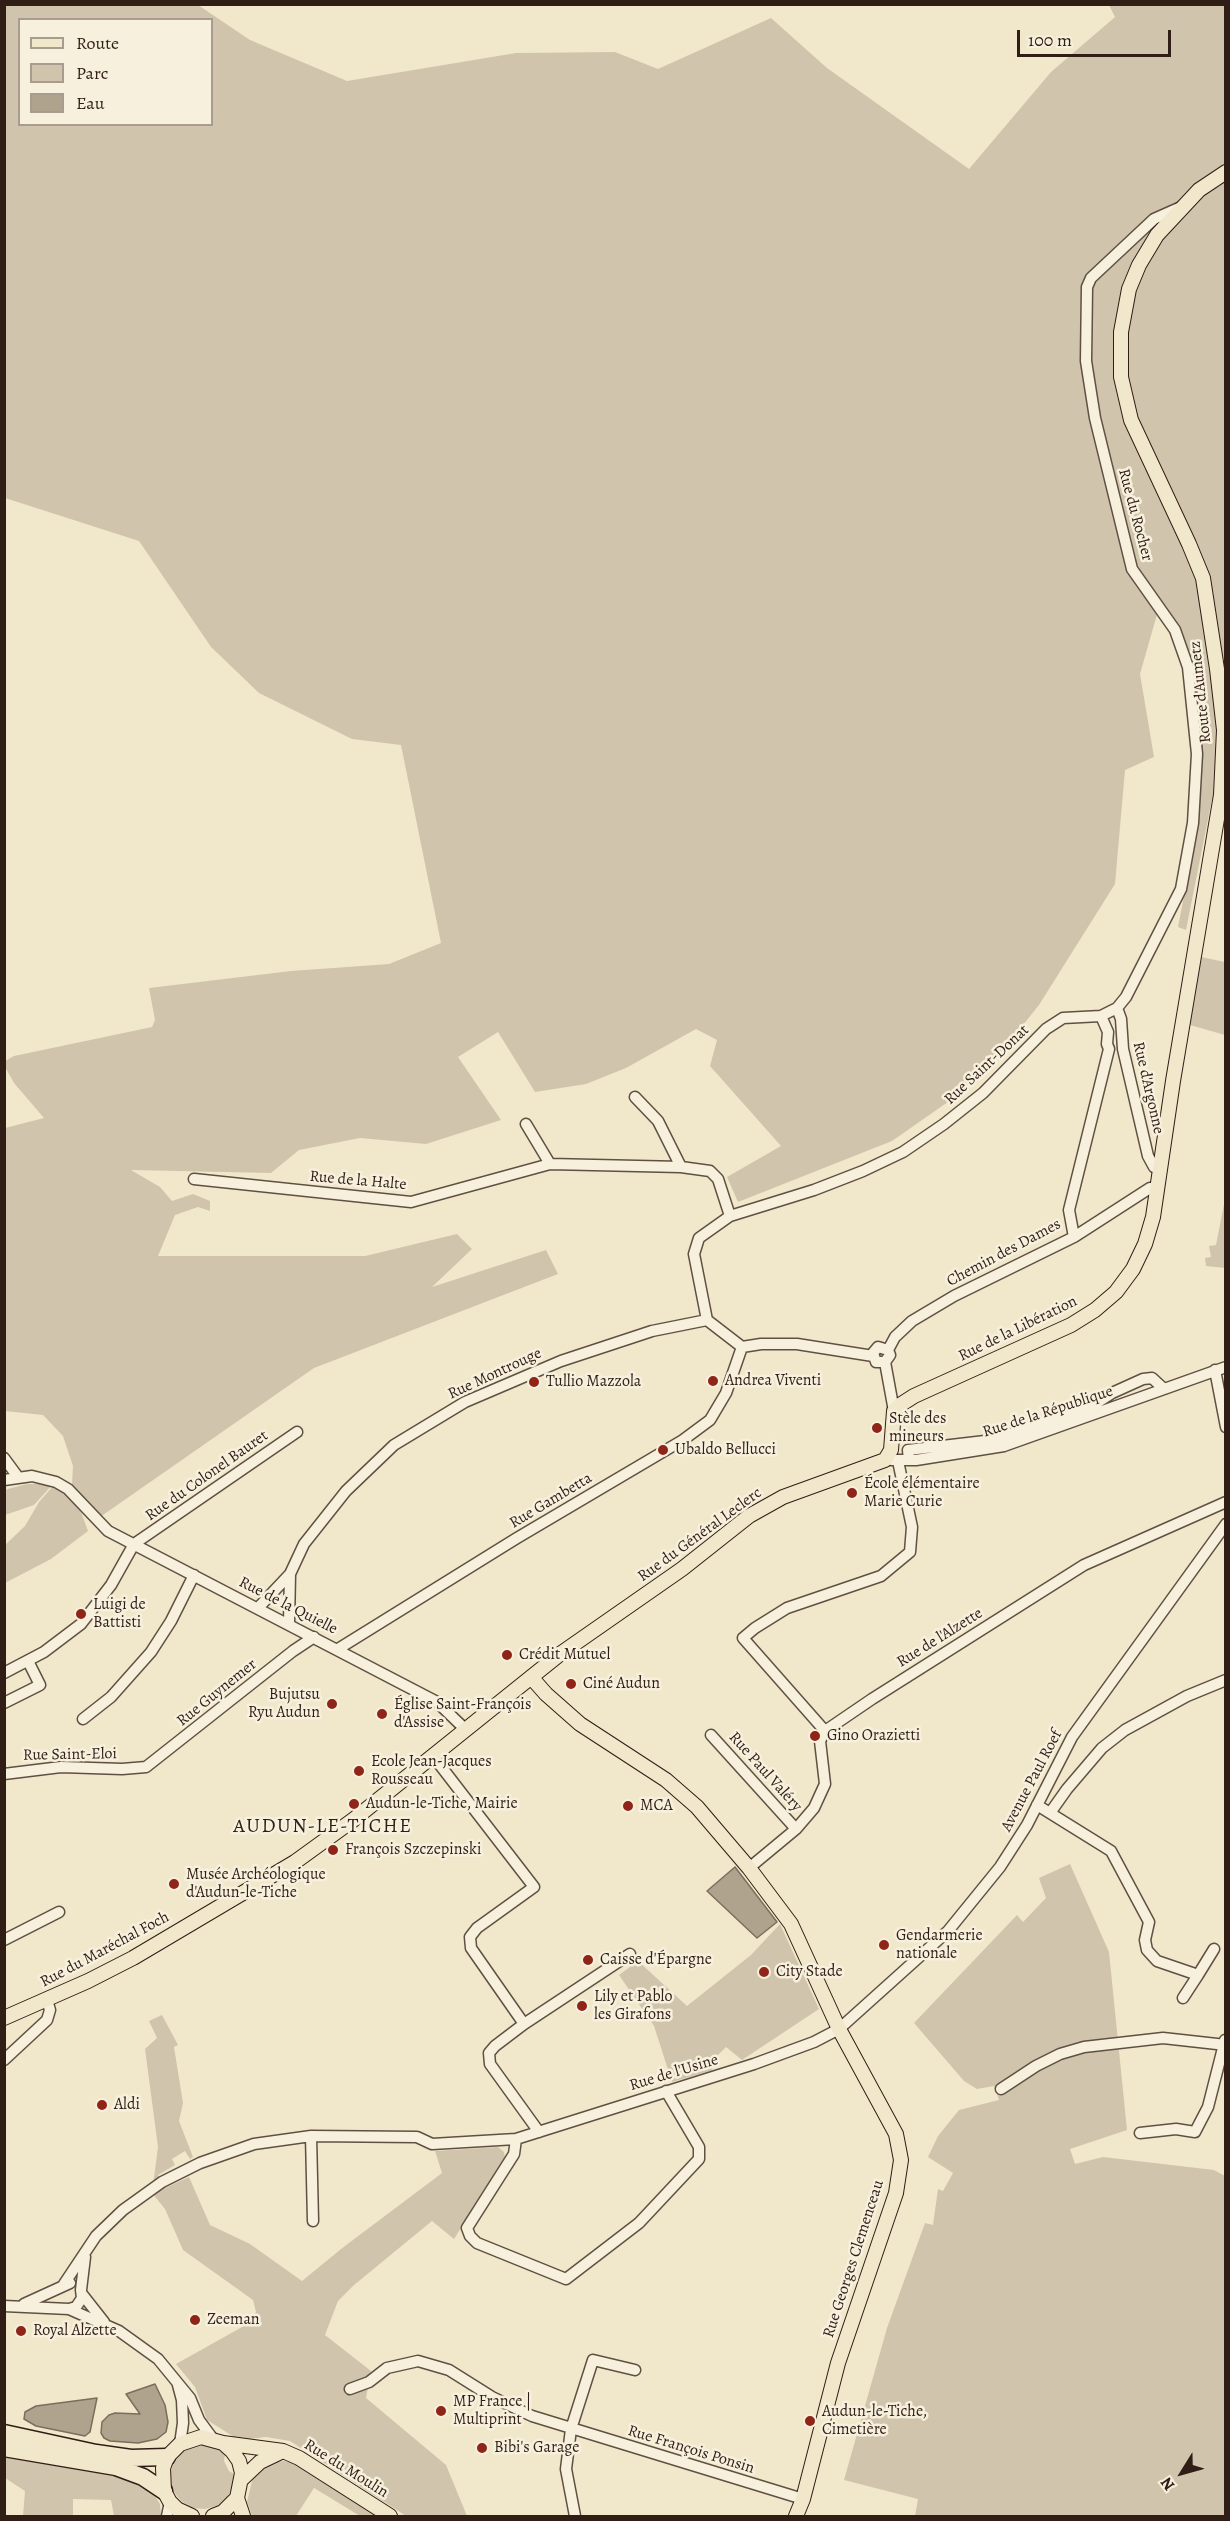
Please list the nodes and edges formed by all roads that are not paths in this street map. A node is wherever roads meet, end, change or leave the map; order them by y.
1 (1226, 172) edge
2 (1181, 207) junction
3 (1117, 1008) junction
4 (1101, 1016) junction
5 (1122, 1046) junction
6 (1109, 1049) junction
7 (1173, 1081) joint
8 (634, 1097) dead end
9 (526, 1124) dead end
10 (550, 1164) junction
11 (681, 1167) junction
12 (1160, 1169) junction
13 (194, 1179) dead end
14 (1157, 1189) junction
15 (730, 1216) junction
16 (1074, 1237) junction
17 (707, 1320) junction
18 (742, 1347) junction
19 (888, 1350) junction
20 (873, 1356) junction
21 (885, 1362) junction
22 (1220, 1369) edge
23 (1164, 1389) junction
24 (894, 1411) junction
25 (1226, 1427) edge
26 (297, 1432) dead end
27 (900, 1457) junction
28 (4, 1458) edge
29 (18, 1477) junction
30 (4, 1480) edge
31 (1226, 1502) edge
32 (1226, 1524) edge
33 (134, 1544) junction
34 (290, 1574) junction
35 (194, 1575) junction
36 (258, 1608) junction
37 (289, 1624) junction
38 (314, 1637) junction
39 (338, 1649) junction
40 (28, 1661) junction
41 (4, 1673) edge
42 (531, 1677) junction
43 (1226, 1680) edge
44 (508, 1696) joint
45 (4, 1702) edge
46 (83, 1719) dead end
47 (466, 1730) junction
48 (825, 1731) junction
49 (711, 1735) dead end
50 (433, 1756) junction
51 (136, 1769) joint
52 (4, 1774) edge
53 (1049, 1779) junction
54 (1067, 1789) junction
55 (1037, 1805) junction
56 (1050, 1813) junction
57 (795, 1829) junction
58 (749, 1868) junction
59 (59, 1912) dead end
60 (4, 1940) edge
61 (1214, 1949) dead end
62 (630, 1954) dead end
63 (1198, 1975) junction
64 (1183, 1998) dead end
65 (47, 2000) junction
66 (4, 2018) edge
67 (524, 2025) junction
68 (839, 2029) junction
69 (1225, 2043) edge
70 (4, 2060) edge
71 (1000, 2089) dead end
72 (666, 2091) junction
73 (539, 2132) junction
74 (1140, 2133) dead end
75 (310, 2136) junction
76 (516, 2139) junction
77 (313, 2221) dead end
78 (86, 2251) junction
79 (63, 2285) junction
80 (81, 2292) junction
81 (21, 2305) junction
82 (4, 2306) edge
83 (67, 2309) junction
84 (107, 2326) junction
85 (635, 2370) dead end
86 (177, 2379) junction
87 (350, 2389) dead end
88 (571, 2429) junction
89 (4, 2433) edge
90 (218, 2441) junction
91 (180, 2444) junction
92 (4, 2448) edge
93 (283, 2451) junction
94 (167, 2457) junction
95 (242, 2479) junction
96 (167, 2496) junction
97 (237, 2498) junction
98 (803, 2499) junction
99 (167, 2517) edge
100 (192, 2517) edge
101 (213, 2517) edge
102 (243, 2517) edge
103 (390, 2517) edge
104 (575, 2517) edge
105 (796, 2517) edge

1 - 2 main road, Route d'Aumetz
2 - 3 street, Rue du Rocher
2 - 7 main road, Route d'Aumetz
3 - 4 street
3 - 5 street, Rue d'Argonne
4 - 6 street, Chemin des Dames
4 - 15 street, Rue Saint-Donat
5 - 6 street
5 - 12 street, Rue d'Argonne
6 - 16 street, Chemin des Dames
7 - 12 main road, Rue de la Libération
8 - 11 street
9 - 10 street
10 - 11 street, Rue de la Halte
10 - 13 street, Rue de la Halte
11 - 15 street, Rue de la Halte
12 - 14 main road, Rue de la Libération
14 - 16 street
14 - 24 main road, Rue de la Libération
15 - 17 street
16 - 19 street, Chemin des Dames
17 - 18 street
17 - 34 street, Rue Montrouge
18 - 20 street
18 - 39 street, Rue Gambetta
19 - 20 street
19 - 21 street, Chemin des Dames
20 - 21 street
21 - 24 street, Chemin des Dames
22 - 23 street, Rue de la République
22 - 25 street
23 - 27 street, Rue de la République
23 - 27 street
24 - 27 main road
26 - 33 street, Rue du Colonel Bauret
27 - 42 main road, Rue du Général Leclerc
27 - 48 street
28 - 29 street
29 - 30 street, Rue de la Quielle
29 - 33 street, Rue de la Quielle
31 - 48 street, Rue de l'Alzette
32 - 53 street, Avenue Paul Roef
33 - 35 street, Rue de la Quielle
33 - 40 street
34 - 36 street, Rue Montrouge
34 - 37 street, Rue Montrouge
35 - 36 street, Rue de la Quielle
35 - 46 street
36 - 37 street, Rue de la Quielle
37 - 38 street, Rue de la Quielle
38 - 39 street, Rue de la Quielle
38 - 51 street, Rue Guynemer
39 - 47 street, Rue de la Quielle
40 - 41 street
40 - 45 street
42 - 44 main road, Rue du Général Leclerc
42 - 58 main road, Rue Georges Clemenceau
43 - 54 street
44 - 47 main road, Rue du Maréchal Foch
47 - 50 main road, Rue du Maréchal Foch
48 - 57 street
49 - 57 street, Rue Paul Valéry
50 - 65 main road, Rue du Maréchal Foch
50 - 67 street
51 - 52 street, Rue Saint-Eloi
53 - 54 street
53 - 55 street, Avenue Paul Roef
54 - 56 street
55 - 56 street
55 - 68 street, Avenue Paul Roef
56 - 63 street
57 - 58 street
58 - 68 main road, Rue Georges Clemenceau
59 - 60 street
61 - 63 street
62 - 67 street
63 - 64 street
65 - 66 main road, Rue du Maréchal Foch
65 - 70 street
67 - 73 street
68 - 72 street, Rue de l'Usine
68 - 98 main road, Rue Georges Clemenceau
69 - 71 street
69 - 74 street
72 - 73 street, Rue de l'Usine
72 - 76 street
73 - 76 street, Rue de l'Usine
75 - 76 street, Rue de l'Usine
75 - 77 street
75 - 78 street, Rue de l'Usine
78 - 79 street, Rue de l'Usine
78 - 80 street
79 - 80 street
79 - 81 street
79 - 83 street
80 - 83 street
80 - 84 street
81 - 82 street
81 - 83 street
83 - 84 street
84 - 86 street
85 - 88 street
86 - 90 street
86 - 91 street
87 - 88 street, Rue François Ponsin
88 - 98 street, Rue François Ponsin
88 - 104 street
89 - 94 highway
90 - 91 main road, Rue du Moulin
90 - 93 main road, Rue du Moulin
90 - 95 main road
91 - 94 main road
92 - 96 highway
93 - 95 main road, Rue du Moulin
93 - 103 main road, Rue du Moulin
94 - 96 main road
95 - 97 main road
96 - 99 street
96 - 100 main road
97 - 101 main road
97 - 102 main road
98 - 105 main road, Rue Georges Clemenceau

